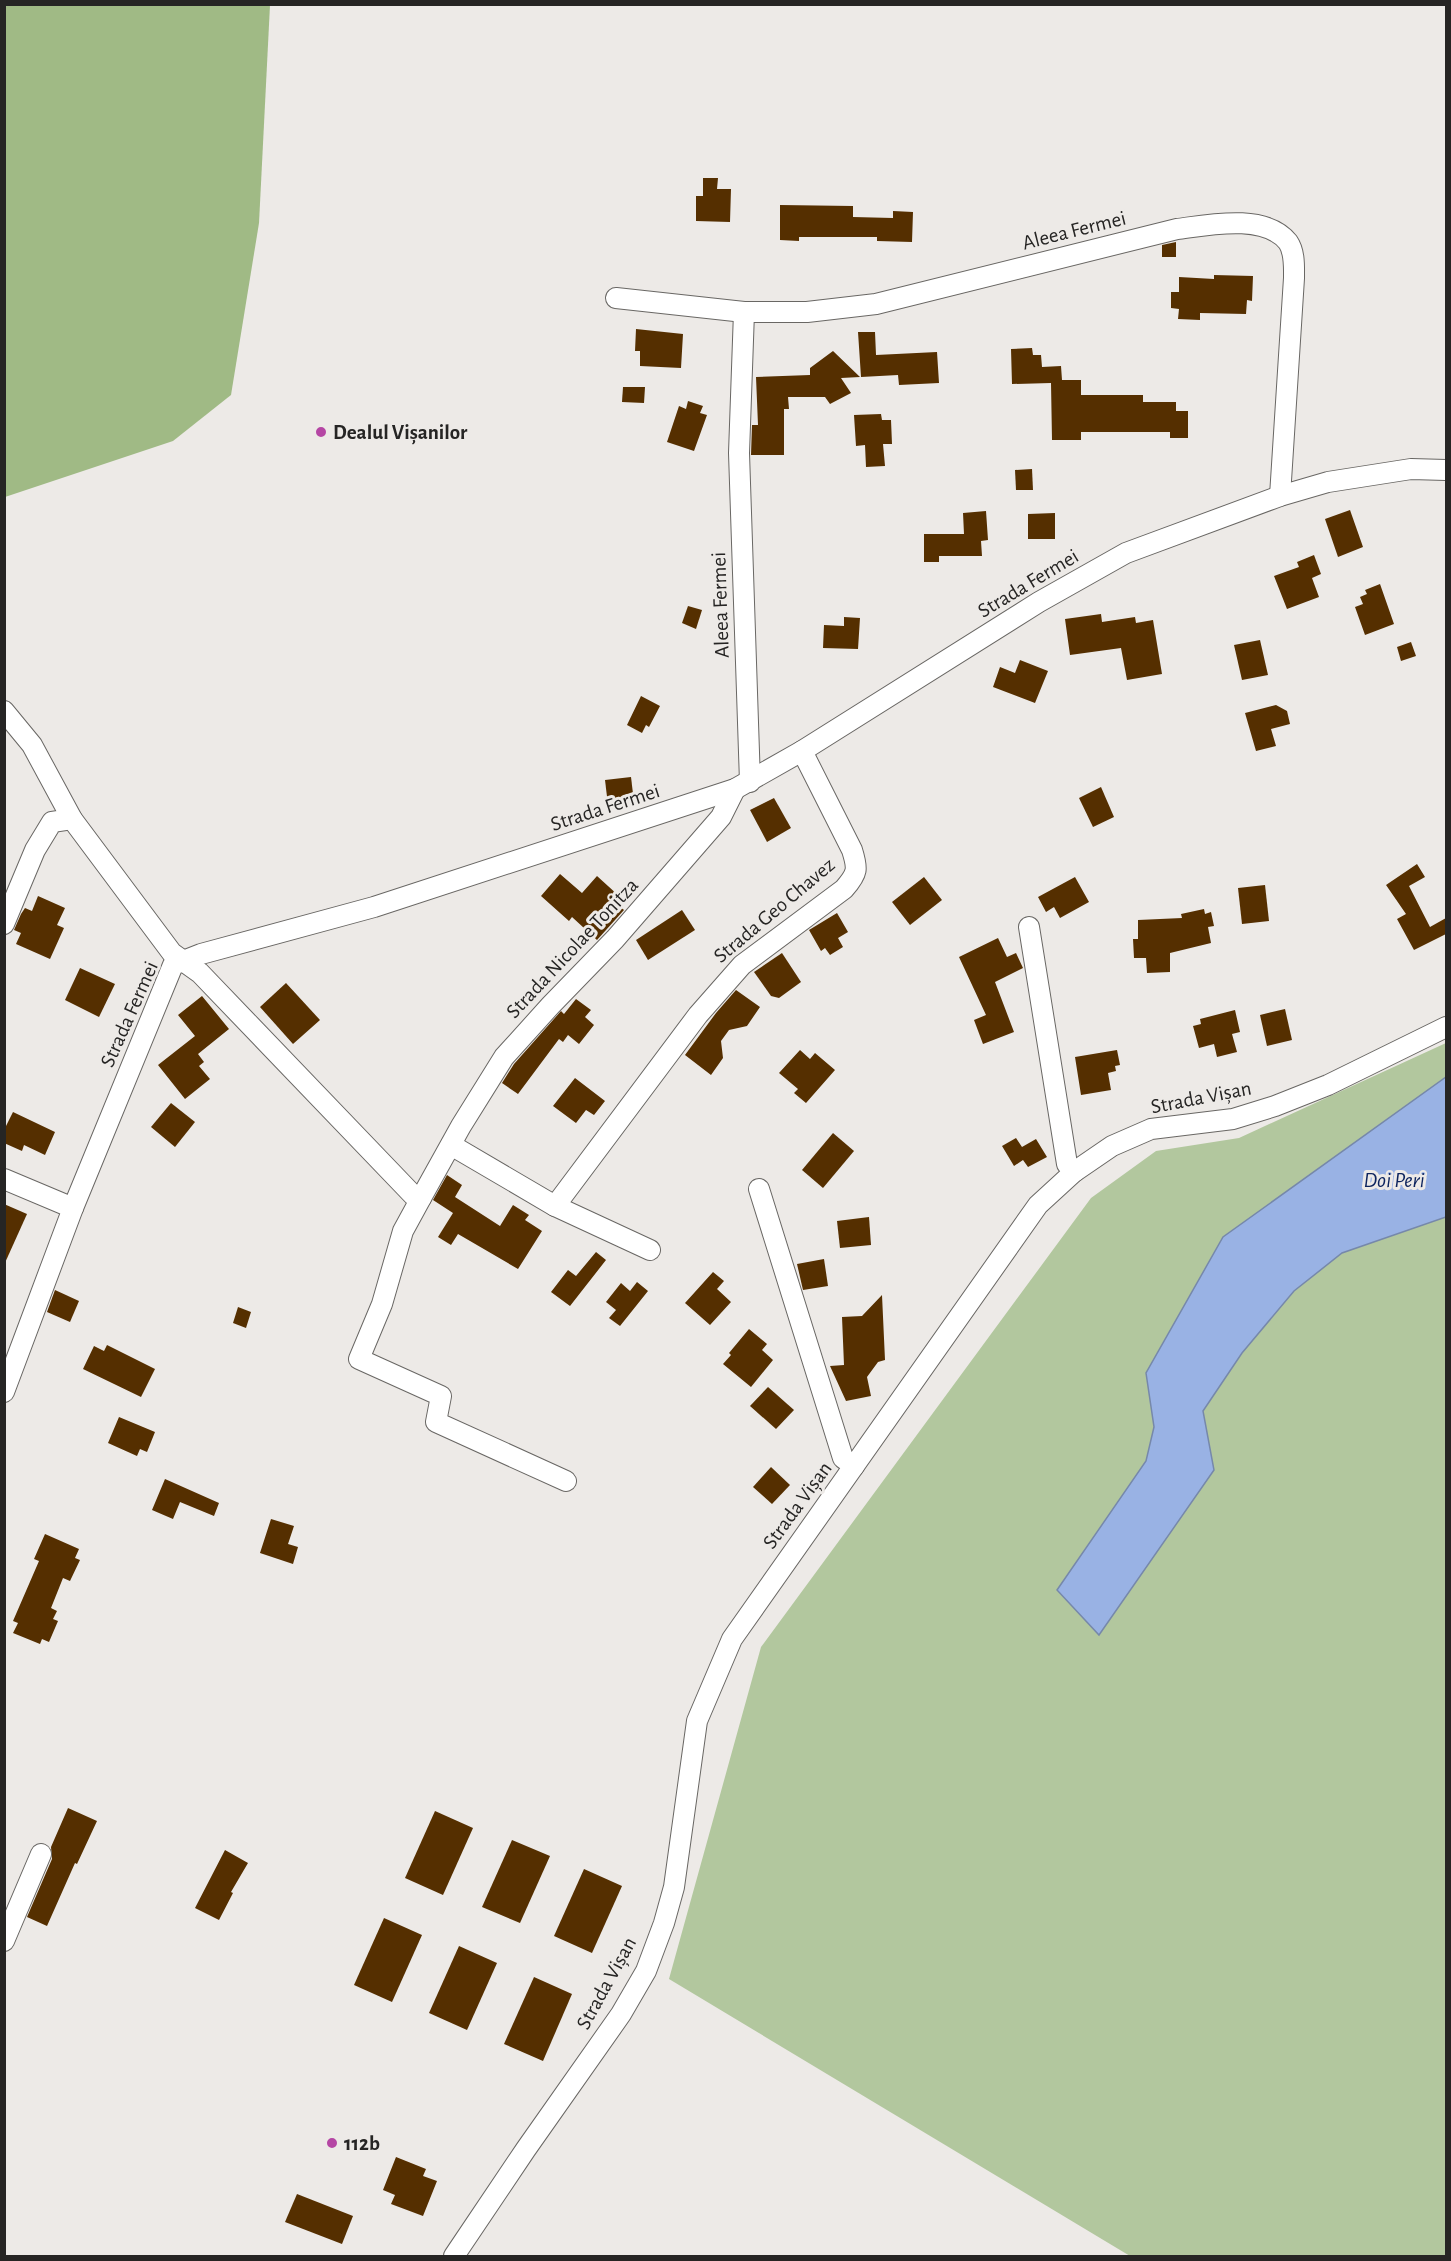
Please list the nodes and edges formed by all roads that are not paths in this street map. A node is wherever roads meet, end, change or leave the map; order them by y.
1 (616, 298) dead end
2 (745, 315) junction
3 (1446, 470) edge
4 (1280, 496) junction
5 (4, 711) edge
6 (802, 751) junction
7 (743, 785) junction
8 (72, 819) junction
9 (4, 924) edge
10 (1029, 927) dead end
11 (184, 960) junction
12 (1446, 1027) edge
13 (451, 1145) junction
14 (1074, 1172) junction
15 (4, 1179) edge
16 (759, 1189) dead end
17 (421, 1198) junction
18 (555, 1206) junction
19 (73, 1208) junction
20 (650, 1250) dead end
21 (4, 1392) edge
22 (854, 1466) junction
23 (566, 1481) dead end
24 (41, 1854) dead end
25 (4, 1941) edge
26 (453, 2256) edge

1 - 2 street, Aleea Fermei
2 - 4 street, Aleea Fermei
2 - 7 street, Aleea Fermei
3 - 4 street, Strada Fermei
4 - 6 street, Strada Fermei
5 - 8 street
6 - 7 street, Strada Fermei
6 - 18 street, Strada Geo Chavez
7 - 11 street, Strada Fermei
7 - 13 street, Strada Nicolae Tonitza
8 - 9 street
8 - 11 street
10 - 14 street
11 - 17 street
11 - 19 street, Strada Fermei
12 - 14 street, Strada Vișan
13 - 17 street, Strada Nicolae Tonitza
13 - 18 street
14 - 22 street, Strada Vișan
15 - 19 street
16 - 22 street
17 - 23 street, Strada Nicolae Tonitza
18 - 20 street
19 - 21 street, Strada Fermei
22 - 26 street, Strada Vișan
24 - 25 street

